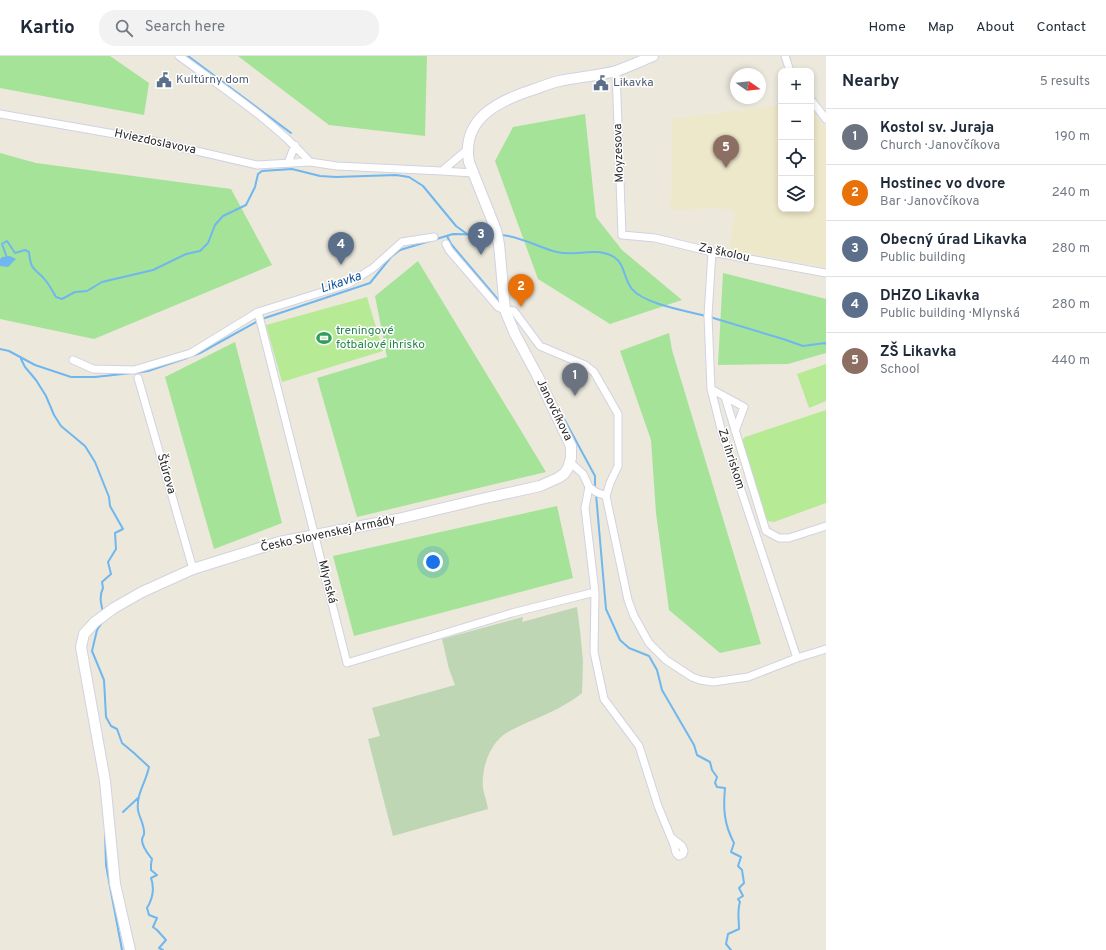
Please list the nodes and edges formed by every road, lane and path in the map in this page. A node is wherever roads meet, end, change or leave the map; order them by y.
1 (179, 56) edge
2 (653, 56) edge
3 (785, 56) edge
4 (789, 68) edge
5 (616, 71) junction
6 (814, 104) edge
7 (0, 114) edge
8 (826, 119) edge
9 (295, 145) junction
10 (468, 149) junction
11 (310, 162) junction
12 (288, 163) junction
13 (442, 171) junction
14 (473, 173) junction
15 (622, 235) joint
16 (434, 237) dead end
17 (446, 244) dead end
18 (712, 252) junction
19 (826, 273) edge
20 (505, 310) junction
21 (258, 314) junction
22 (73, 360) dead end
23 (138, 378) dead end
24 (711, 389) junction
25 (726, 397) junction
26 (735, 430) junction
27 (570, 462) junction
28 (589, 487) junction
29 (606, 496) junction
30 (826, 526) edge
31 (315, 535) junction
32 (193, 570) junction
33 (595, 592) junction
34 (826, 649) edge
35 (797, 658) junction
36 (672, 838) dead end
37 (130, 950) edge

1 - 9 street
2 - 5 street
3 - 4 street
5 - 10 street
5 - 15 street, Moyzesova
6 - 8 street
7 - 12 street, Hviezdoslavova
9 - 11 street
9 - 12 street
10 - 13 street
10 - 14 street, Janovčíkova
11 - 12 street, Hviezdoslavova
11 - 13 street, Hviezdoslavova
13 - 14 street, Hviezdoslavova
14 - 20 street, Janovčíkova
15 - 18 street, Za školou
16 - 21 street
17 - 20 street
18 - 19 street, Za školou
18 - 24 street, Za ihriskom
20 - 27 street, Janovčíkova
20 - 29 street
21 - 22 street
21 - 31 street, Mlynská
23 - 32 street, Štúrova
24 - 25 street
24 - 35 street, Za ihriskom
25 - 26 street
25 - 26 street
26 - 30 street
27 - 28 street
27 - 31 street, Česko Slovenskej Armády
28 - 29 street
28 - 33 street
29 - 35 street
31 - 32 street, Česko Slovenskej Armády
31 - 33 street, Mlynská
32 - 37 street, Česko Slovenskej Armády
33 - 36 street
34 - 35 street

